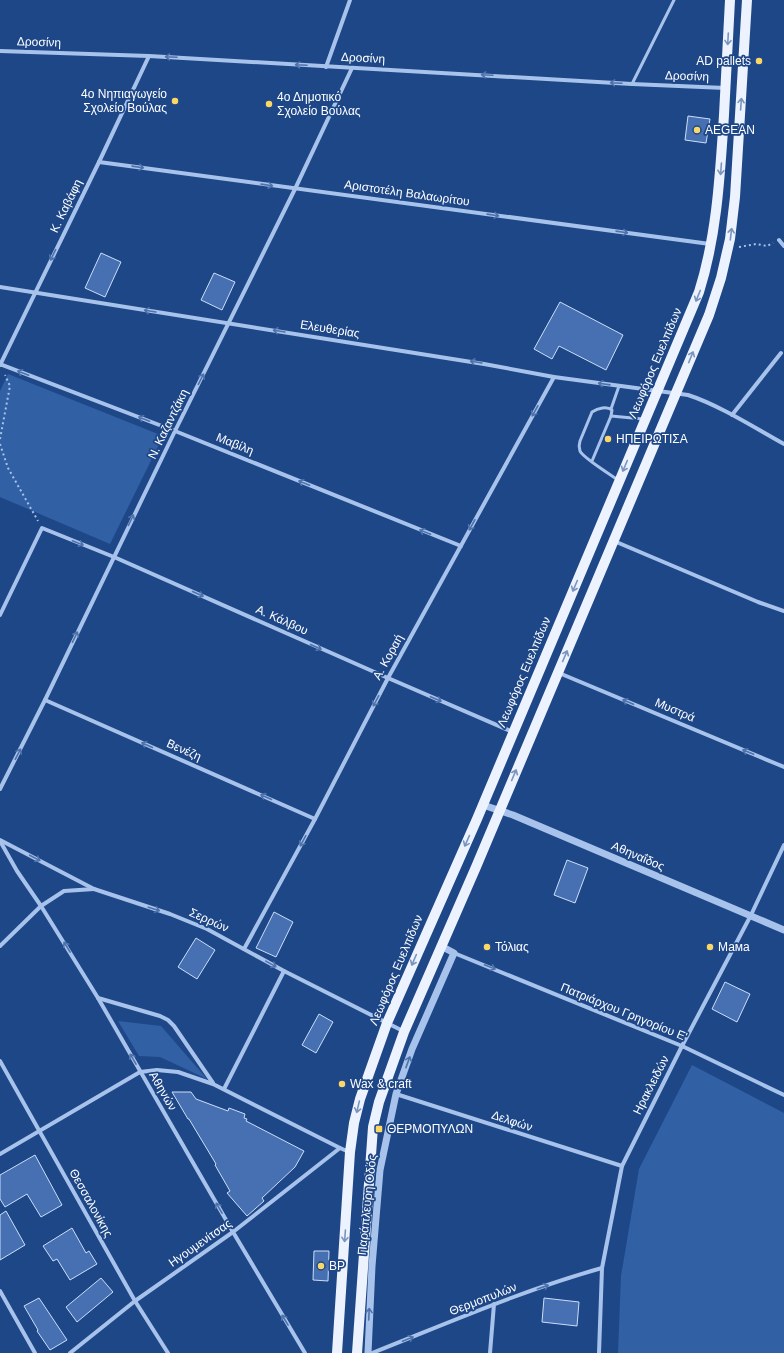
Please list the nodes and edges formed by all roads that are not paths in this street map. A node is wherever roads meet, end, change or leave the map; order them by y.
1 (350, 0) edge
2 (674, 0) edge
3 (730, 0) edge
4 (747, 0) edge
5 (0, 51) edge
6 (150, 56) junction
7 (326, 66) junction
8 (352, 68) junction
9 (632, 84) junction
10 (725, 88) junction
11 (100, 162) junction
12 (295, 189) junction
13 (779, 240) road end
14 (712, 244) junction
15 (784, 246) edge
16 (0, 287) edge
17 (35, 293) junction
18 (230, 323) junction
19 (781, 353) dead end
20 (0, 365) edge
21 (554, 377) junction
22 (619, 386) junction
23 (657, 391) junction
24 (676, 393) junction
25 (610, 409) junction
26 (732, 415) junction
27 (612, 416) junction
28 (645, 419) junction
29 (175, 431) junction
30 (784, 444) edge
31 (592, 461) junction
32 (619, 481) junction
33 (614, 541) junction
34 (461, 546) junction
35 (114, 557) junction
36 (784, 611) edge
37 (0, 615) edge
38 (558, 672) junction
39 (388, 678) junction
40 (45, 700) junction
41 (513, 732) junction
42 (784, 767) edge
43 (0, 789) edge
44 (483, 805) junction
45 (499, 811) junction
46 (315, 818) junction
47 (0, 840) edge
48 (784, 845) edge
49 (94, 889) junction
50 (41, 906) junction
51 (751, 915) junction
52 (784, 930) edge
53 (0, 946) edge
54 (441, 946) junction
55 (244, 949) junction
56 (454, 952) junction
57 (284, 971) junction
58 (98, 998) junction
59 (387, 1023) junction
60 (404, 1032) junction
61 (682, 1046) junction
62 (0, 1061) edge
63 (140, 1072) junction
64 (213, 1084) junction
65 (224, 1089) junction
66 (396, 1094) junction
67 (784, 1095) edge
68 (40, 1131) junction
69 (340, 1148) junction
70 (350, 1152) junction
71 (0, 1154) edge
72 (622, 1166) junction
73 (233, 1232) junction
74 (602, 1268) junction
75 (0, 1291) edge
76 (135, 1301) junction
77 (494, 1304) junction
78 (35, 1353) edge
79 (70, 1353) edge
80 (168, 1353) edge
81 (305, 1353) edge
82 (337, 1353) edge
83 (356, 1353) edge
84 (368, 1353) edge
85 (372, 1353) edge
86 (490, 1353) edge
87 (599, 1353) edge

1 - 7 street
2 - 9 lane
3 -> 10 main road, Λεωφόρος Ευελπίδων
24 -> 4 main road
5 - 6 street, Δροσίνη
7 -> 6 street, Δροσίνη
6 - 11 street, Κ. Καβάφη
7 - 8 street, Δροσίνη
9 -> 8 street, Δροσίνη
8 - 12 street, Ν. Καζαντζάκη
9 - 10 street, Δροσίνη
10 -> 14 main road, Λεωφόρος Ευελπίδων
11 -> 12 street, Αριστοτέλη Βαλαωρίτου
11 -> 17 street, Κ. Καβάφη
12 -> 14 street, Αριστοτέλη Βαλαωρίτου
12 - 18 street, Ν. Καζαντζάκη
13 - 15 street
14 -> 23 main road, Λεωφόρος Ευελπίδων
16 - 17 street, Ελευθερίας
18 -> 17 street, Ελευθερίας
17 - 20 street, Κ. Καβάφη
21 -> 18 street, Ελευθερίας
29 -> 18 street, Ν. Καζαντζάκη
19 - 26 street
29 -> 20 street, Μαβίλη
22 -> 21 street, Ελευθερίας
21 -> 34 street, Α. Κοραή
22 - 23 street, Ελευθερίας
22 - 25 lane
23 - 24 street, Ελευθερίας
23 - 28 main road, Λεωφόρος Ευελπίδων
24 - 26 street, Ελευθερίας
24 - 33 main road
25 - 27 lane
25 - 31 lane
26 - 30 street, Ελευθερίας
27 - 28 lane
27 - 31 lane
28 -> 32 main road, Λεωφόρος Ευελπίδων
34 -> 29 street, Μαβίλη
35 -> 29 street, Ν. Καζαντζάκη
31 - 32 lane
32 -> 41 main road, Λεωφόρος Ευελπίδων
33 - 36 street
38 -> 33 main road
34 - 39 street, Α. Κοραή
37 -> 35 street, A. Κάλβου
35 -> 39 street, A. Κάλβου
40 -> 35 street, Ν. Καζαντζάκη
42 -> 38 street, Μυστρά
45 -> 38 main road
39 -> 41 street, A. Κάλβου
39 -> 46 street, Α. Κοραή
43 -> 40 street, Ν. Καζαντζάκη
46 -> 40 street, Βενέζη
41 - 44 main road, Λεωφόρος Ευελπίδων
44 - 45 street, Αθηναΐδος
44 -> 59 main road, Λεωφόρος Ευελπίδων
45 - 51 street, Αθηναΐδος
45 - 54 main road
46 -> 55 street, Α. Κοραή
47 -> 49 street, Σερρών
47 - 50 street, Αθηνών
48 - 51 street, Ηρακλειδών
49 - 50 street
49 -> 55 street, Σερρών
50 - 53 street
58 -> 50 street, Αθηνών
51 - 52 street, Αθηναΐδος
51 - 61 street, Ηρακλειδών
54 - 56 street
54 - 60 main road
55 -> 57 street, Σερρών
56 -> 61 street, Πατριάρχου Γρηγορίου Ε'
66 -> 56 street, Παράπλευρη Οδός
57 - 59 street, Σερρών
57 - 65 street
63 -> 58 street, Αθηνών
58 - 64 street
59 - 60 street, Σερρών
59 -> 70 main road, Λεωφόρος Ευελπίδων
60 - 83 main road
61 - 67 street, Πατριάρχου Γρηγορίου Ε'
61 - 72 street, Ηρακλειδών
62 - 68 street, Θεσσαλονίκης
63 - 64 street
63 - 68 street
73 -> 63 street, Αθηνών
64 - 65 street
65 - 69 street
66 - 72 street, Δελφών
84 -> 66 street, Παράπλευρη Οδός
68 - 71 street
68 - 76 street, Θεσσαλονίκης
69 - 70 street
69 - 73 street, Ηγουμενίτσας
70 -> 82 main road, Λεωφόρος Ευελπίδων
72 - 74 street, Ηρακλειδών
73 - 76 street, Ηγουμενίτσας
81 -> 73 street, Αθηνών
77 -> 74 street, Θερμοπυλών
74 - 87 street, Ηρακλειδών
75 - 78 street
76 - 79 street, Ηγουμενίτσας
76 - 80 street, Θεσσαλονίκης
85 -> 77 street, Θερμοπυλών
77 - 86 street

